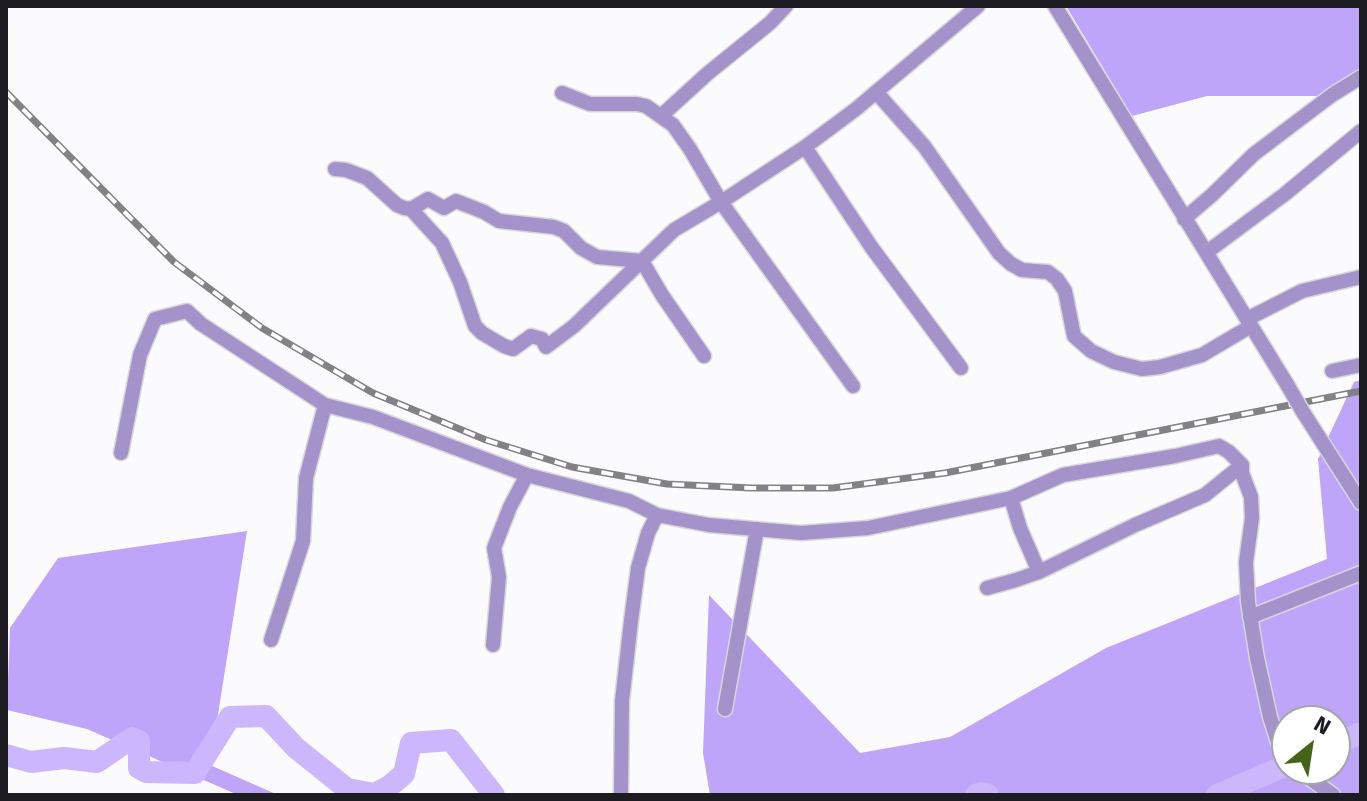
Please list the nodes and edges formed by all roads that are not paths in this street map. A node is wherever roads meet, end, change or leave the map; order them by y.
1 (786, 6) edge
2 (978, 6) edge
3 (1055, 6) edge
4 (1361, 77) edge
5 (876, 92) junction
6 (562, 93) dead end
7 (661, 116) junction
8 (1361, 131) edge
9 (805, 147) junction
10 (335, 169) dead end
11 (721, 202) junction
12 (411, 209) junction
13 (1184, 219) junction
14 (1207, 252) junction
15 (642, 261) junction
16 (1361, 277) edge
17 (1249, 322) junction
18 (704, 356) dead end
19 (1361, 365) edge
20 (961, 368) dead end
21 (1332, 371) dead end
22 (853, 386) dead end
23 (325, 405) junction
24 (121, 453) dead end
25 (1242, 465) junction
26 (527, 475) junction
27 (1011, 498) junction
28 (1361, 503) edge
29 (657, 515) junction
30 (757, 529) junction
31 (1039, 572) junction
32 (1361, 573) edge
33 (987, 588) dead end
34 (1250, 617) junction
35 (271, 640) dead end
36 (493, 645) dead end
37 (725, 709) dead end
38 (1271, 720) edge
39 (621, 793) dead end

1 - 7 street
2 - 5 street
3 - 13 street
4 - 13 street
5 - 9 street
5 - 17 street
6 - 7 street
7 - 11 street
8 - 14 street
9 - 11 street
9 - 20 street
10 - 12 street
11 - 15 street
11 - 22 street
12 - 15 street
12 - 15 street
13 - 14 street
14 - 17 street
15 - 18 street
16 - 17 street
17 - 28 street, bridge
19 - 21 street
23 - 24 street
23 - 26 street
23 - 35 street
25 - 27 street
25 - 31 street
25 - 34 street
26 - 29 street
26 - 36 street
27 - 30 street
27 - 31 street
29 - 30 street
29 - 39 street
30 - 37 street
31 - 33 street
32 - 34 street
34 - 38 street

